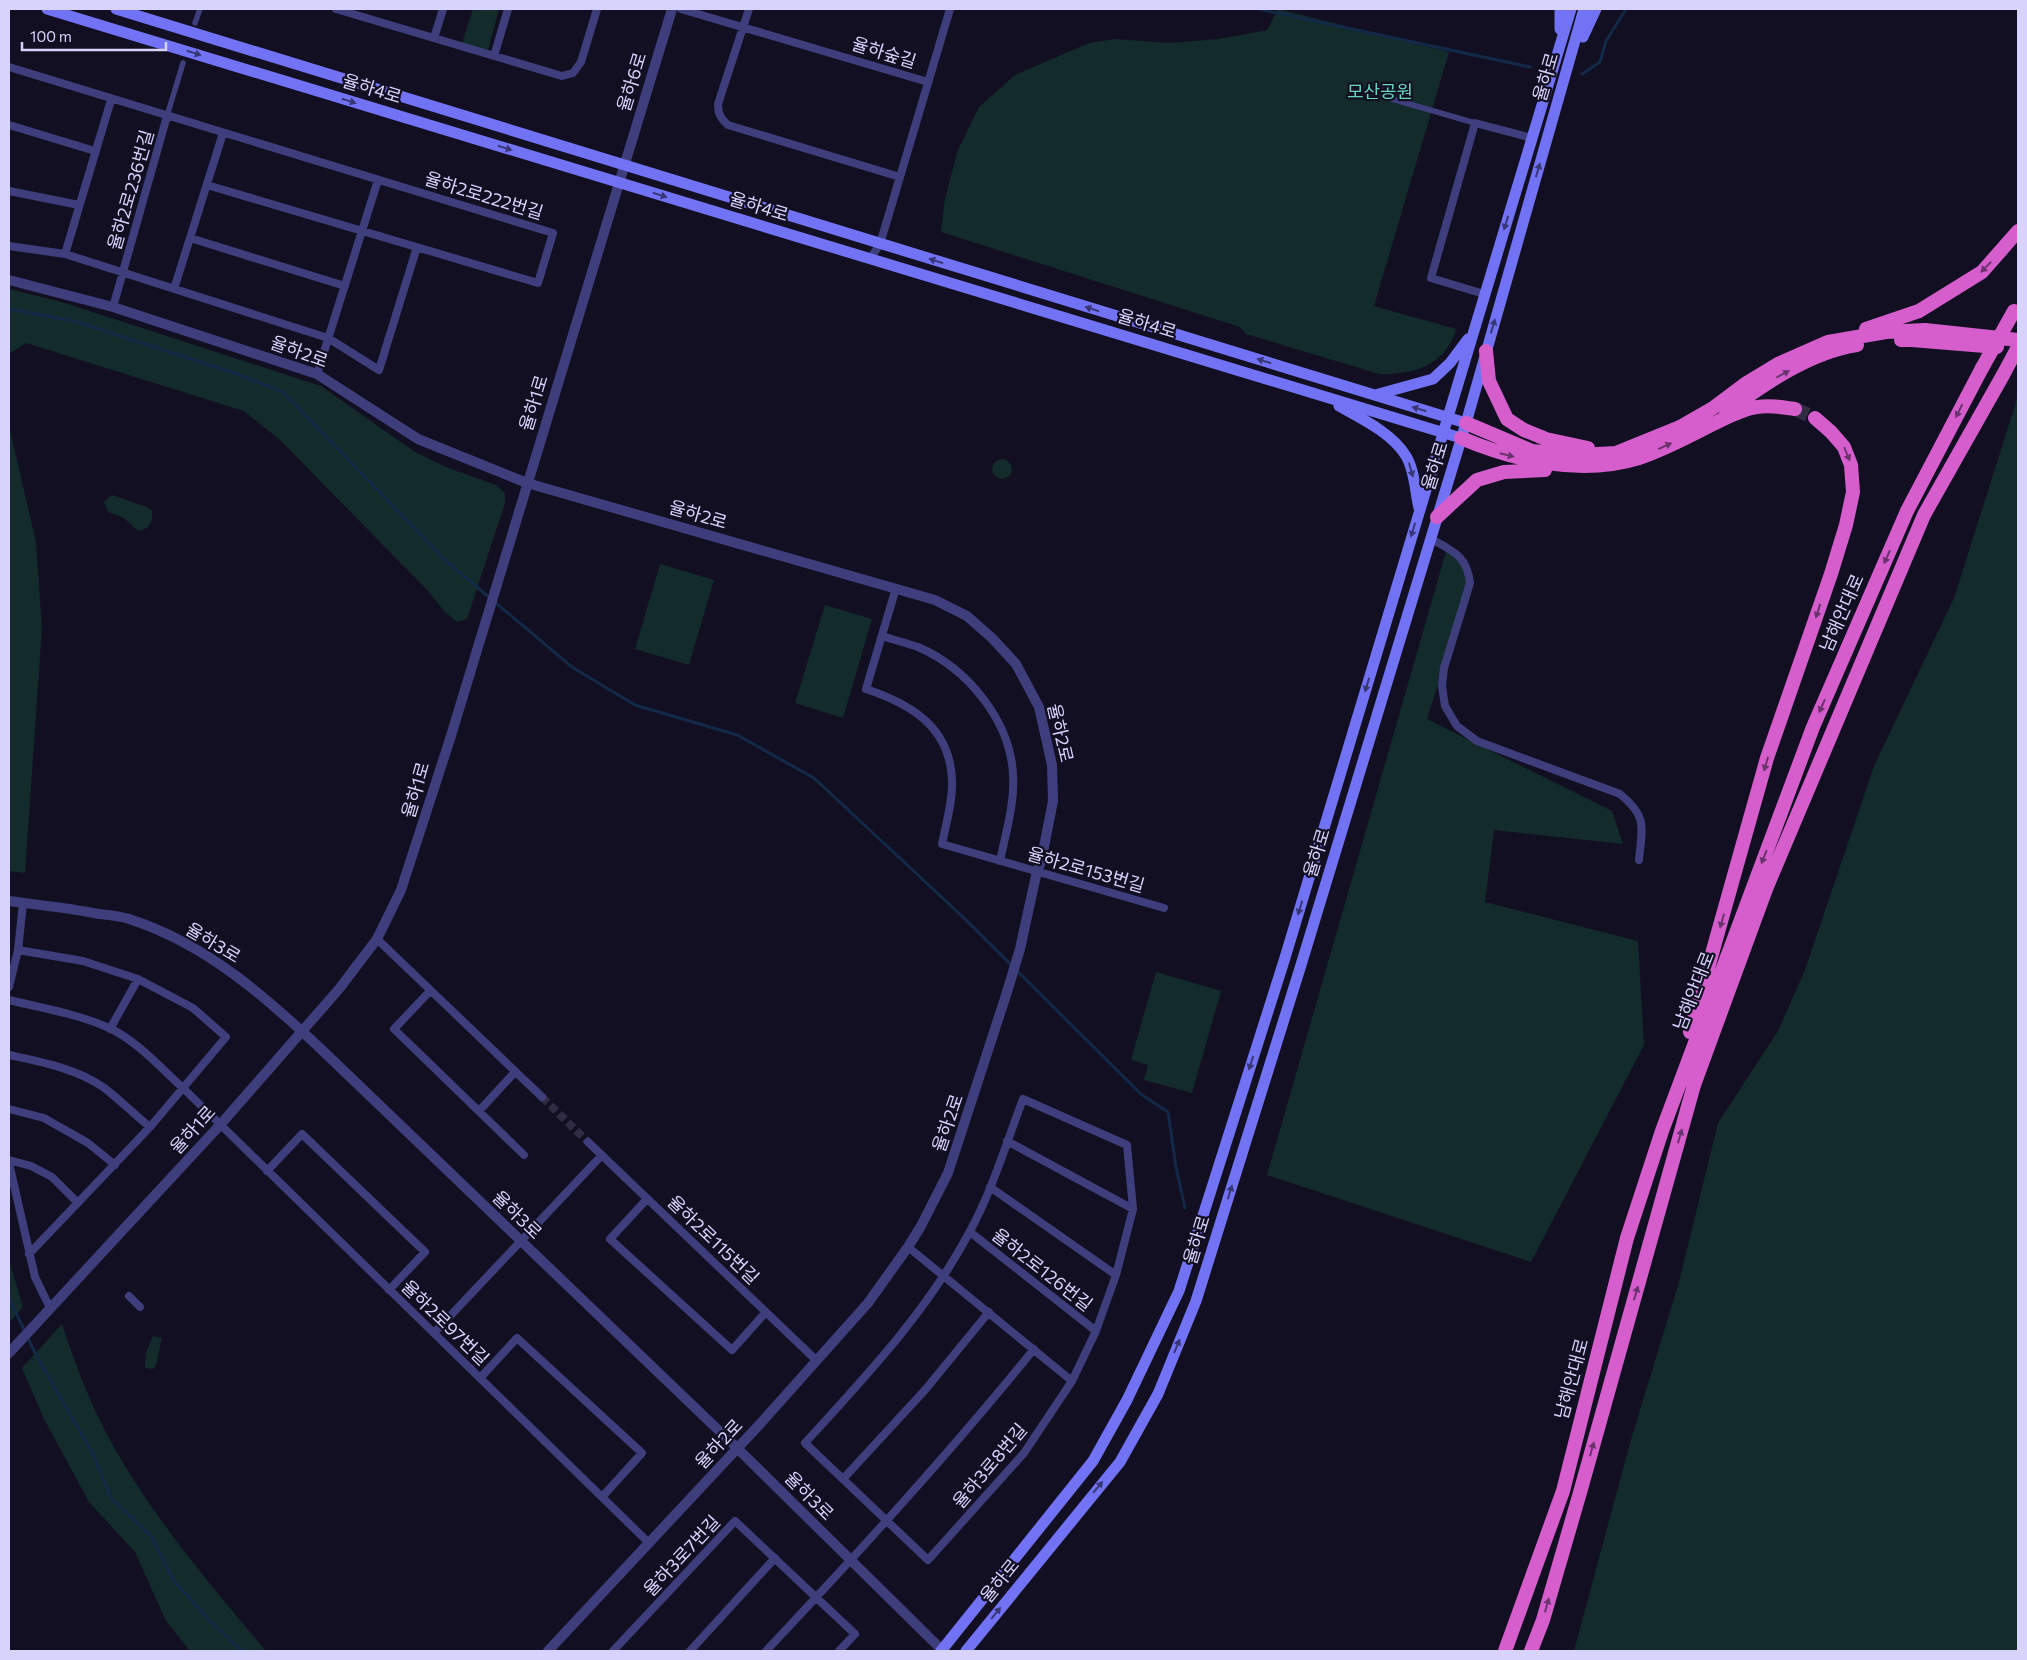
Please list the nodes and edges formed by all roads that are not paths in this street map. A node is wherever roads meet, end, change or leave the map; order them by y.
1 (47, 9) edge
2 (116, 9) edge
3 (200, 9) edge
4 (336, 9) edge
5 (443, 9) edge
6 (508, 9) edge
7 (597, 9) edge
8 (672, 9) edge
9 (681, 9) edge
10 (749, 9) edge
11 (950, 9) edge
12 (1560, 9) edge
13 (1571, 9) edge
14 (1584, 9) edge
15 (1596, 9) edge
16 (195, 23) dead end
17 (743, 27) junction
18 (434, 38) junction
19 (494, 56) junction
20 (1556, 58) junction
21 (183, 63) dead end
22 (9, 67) edge
23 (928, 82) junction
24 (1392, 99) dead end
25 (1558, 99) junction
26 (111, 100) junction
27 (167, 116) junction
28 (1475, 123) junction
29 (9, 125) edge
30 (223, 133) junction
31 (1532, 138) junction
32 (95, 151) junction
33 (624, 165) junction
34 (900, 177) junction
35 (378, 180) junction
36 (619, 182) junction
37 (207, 185) junction
38 (9, 191) edge
39 (79, 205) junction
40 (362, 231) junction
41 (2018, 231) edge
42 (190, 238) junction
43 (880, 244) junction
44 (9, 246) edge
45 (417, 247) junction
46 (65, 254) junction
47 (870, 259) junction
48 (123, 272) junction
49 (9, 280) edge
50 (345, 286) junction
51 (174, 289) junction
52 (1484, 294) junction
53 (113, 307) junction
54 (2016, 307) edge
55 (1472, 334) junction
56 (328, 338) junction
57 (2018, 340) edge
58 (1828, 342) junction
59 (2018, 348) edge
60 (1486, 351) junction
61 (317, 374) junction
62 (1374, 395) junction
63 (1322, 396) junction
64 (1795, 409) tunnel mouth
65 (1447, 418) junction
66 (1815, 418) tunnel mouth
67 (1466, 424) junction
68 (1699, 431) junction
69 (1442, 433) junction
70 (1461, 438) junction
71 (1616, 453) junction
72 (1606, 466) junction
73 (526, 483) junction
74 (1419, 510) junction
75 (1437, 518) junction
76 (1431, 539) junction
77 (896, 588) junction
78 (882, 636) junction
79 (1000, 860) junction
80 (1640, 860) dead end
81 (1037, 871) junction
82 (10, 902) edge
83 (23, 903) junction
84 (1164, 908) dead end
85 (377, 940) junction
86 (18, 950) junction
87 (138, 980) junction
88 (9, 987) edge
89 (430, 991) junction
90 (9, 1000) edge
91 (110, 1029) junction
92 (302, 1031) junction
93 (9, 1055) edge
94 (515, 1072) junction
95 (184, 1089) junction
96 (542, 1098) tunnel mouth
97 (9, 1109) edge
98 (479, 1111) junction
99 (220, 1125) junction
100 (150, 1127) junction
101 (1662, 1131) junction
102 (1007, 1141) junction
103 (588, 1142) tunnel mouth
104 (524, 1155) dead end
105 (602, 1155) junction
106 (9, 1160) edge
107 (9, 1164) edge
108 (115, 1165) junction
109 (266, 1171) junction
110 (990, 1187) junction
111 (647, 1199) junction
112 (78, 1202) junction
113 (1133, 1209) junction
114 (970, 1232) junction
115 (521, 1240) junction
116 (908, 1247) junction
117 (29, 1254) junction
118 (1116, 1275) junction
119 (945, 1276) junction
120 (389, 1290) junction
121 (129, 1296) dead end
122 (140, 1307) dead end
123 (46, 1311) junction
124 (766, 1312) junction
125 (989, 1312) junction
126 (1096, 1331) junction
127 (434, 1333) junction
128 (1034, 1349) junction
129 (9, 1352) edge
130 (816, 1360) junction
131 (480, 1378) junction
132 (1072, 1381) junction
133 (737, 1448) junction
134 (843, 1479) junction
135 (602, 1497) junction
136 (887, 1521) junction
137 (649, 1543) junction
138 (775, 1558) junction
139 (851, 1560) junction
140 (816, 1597) junction
141 (548, 1651) edge
142 (613, 1651) edge
143 (690, 1651) edge
144 (766, 1651) edge
145 (840, 1651) edge
146 (942, 1651) edge
147 (966, 1651) edge
148 (1505, 1651) edge
149 (1531, 1651) edge

1 -> 36 main road, 율하4로
2 - 33 main road, 율하4로
3 - 16 street
4 - 18 street
5 - 18 street
6 - 19 street
7 - 19 street
8 - 33 street, 율하6로
9 - 17 street, 율하숲길
10 - 17 street
11 - 23 street
12 - 20 main road
13 - 20 main road, 율하로
14 - 25 main road, 율하로
15 - 25 main road
17 - 23 street, 율하숲길
17 - 34 street
18 - 19 street
20 - 31 main road, 율하로
21 - 27 street
22 - 26 street, 율하2로236번길
23 - 34 street, 율하숲길
24 - 28 street
60 -> 25 main road, 율하로
26 - 27 street, 율하2로236번길
26 - 32 street
27 - 30 street, 율하2로222번길
27 - 48 street, 율하2로236번길
28 - 31 street
28 - 52 street
29 - 32 street
30 - 35 street, 율하2로222번길
30 - 37 street
31 -> 52 main road, 율하로
32 - 39 street
33 - 36 street, 율하1로
33 - 43 main road, 율하4로
34 - 43 street, 율하숲길
35 - 40 street
35 - 45 street, 율하2로222번길
36 -> 47 main road, 율하4로
36 - 73 street, 율하1로
37 - 40 street, 율하2로222번길
37 - 42 street
38 - 39 street
39 - 46 street
40 - 45 street, 율하2로222번길
40 - 50 street
41 -> 58 highway
42 - 50 street
42 - 51 street
43 - 47 street, 율하숲길
62 -> 43 main road, 율하4로
44 - 46 street, 율하2로236번길
45 - 56 street
46 - 48 street, 율하2로236번길
47 - 63 main road, 율하4로
48 - 51 street
48 - 53 street, 율하2로236번길
49 - 53 street, 율하2로
50 - 56 street
51 - 56 street
52 - 55 main road, 율하로
53 - 61 street, 율하2로
54 -> 101 highway, 남해안대로, bridge
55 - 62 main road
55 - 65 main road, 율하로
56 - 61 street
57 - 58 highway
58 - 71 highway
68 -> 59 highway
149 -> 59 highway, 남해안대로, bridge
60 - 67 main road, 율하로
60 - 71 highway
61 - 73 street, 율하2로
65 -> 62 main road, 율하4로
63 - 69 main road, 율하4로
63 -> 74 main road
64 - 68 highway
65 - 67 main road, 율하4로
65 - 69 main road, 율하로
66 -> 101 highway
67 - 70 main road, 율하로
67 - 71 highway
72 -> 68 highway
69 - 70 main road, 율하4로
69 - 74 main road, 율하로
70 -> 72 highway
70 - 75 main road, 율하로
72 - 75 highway
73 - 77 street, 율하2로
73 - 85 street, 율하1로
74 -> 146 main road, 율하로
75 - 76 main road, 율하로
76 - 80 street
147 -> 76 main road, 율하로
77 - 78 street, 율하2로153번길
77 - 81 street, 율하2로
78 - 79 street, 율하2로153번길
78 - 79 street, 율하2로153번길
79 - 81 street, 율하2로153번길
81 - 84 street, 율하2로153번길
81 - 116 street, 율하2로
82 - 83 street, 율하3로
83 - 86 street
83 - 92 street, 율하3로
85 - 89 street
85 - 92 street, 율하1로
86 - 87 street
86 - 88 street
87 - 91 street
87 - 95 street
89 - 94 street
89 - 98 street
90 - 91 street, 율하2로97번길
91 - 95 street, 율하2로97번길
92 - 99 street, 율하1로
92 - 115 street, 율하3로
93 - 100 street
94 - 96 street
94 - 98 street
95 - 99 street, 율하2로97번길
95 - 100 street
97 - 108 street
98 - 104 street
99 - 109 street, 율하2로97번길
99 - 123 street, 율하1로
100 - 108 street
101 - 148 highway, 남해안대로
102 - 110 street, 율하2로126번길
102 - 113 street
102 - 113 street, 율하2로126번길
103 - 105 street, 율하2로115번길
105 - 111 street, 율하2로115번길
105 - 115 street
106 - 112 street
107 - 117 street
108 - 112 street
109 - 120 street, 율하2로97번길
109 - 120 street
110 - 114 street, 율하2로126번길
110 - 118 street, 율하2로126번길
111 - 124 street, 율하2로115번길
111 - 124 street
112 - 117 street
113 - 118 street, 율하2로126번길
114 - 119 street, 율하2로126번길
114 - 126 street, 율하2로126번길
115 - 127 street
115 - 133 street, 율하3로
116 - 119 street
116 - 130 street, 율하2로
117 - 123 street
118 - 126 street, 율하2로126번길
119 - 125 street
119 - 134 street, 율하3로8번길
120 - 127 street, 율하2로97번길
121 - 122 street
123 - 129 street, 율하1로
124 - 130 street, 율하2로115번길
125 - 128 street
125 - 134 street
126 - 132 street, 율하2로126번길
127 - 131 street, 율하2로97번길
128 - 132 street
128 - 136 street
130 - 133 street, 율하2로
131 - 135 street, 율하2로97번길
131 - 135 street
132 - 136 street, 율하3로8번길
133 - 137 street, 율하2로
133 - 139 street, 율하3로
134 - 136 street, 율하3로8번길
135 - 137 street, 율하2로97번길
136 - 139 street
137 - 141 street, 율하2로
138 - 140 street, 율하3로7번길
138 - 142 street, 율하3로7번길
138 - 143 street
139 - 140 street
139 - 146 street, 율하3로
140 - 144 street
140 - 145 street, 율하3로7번길

